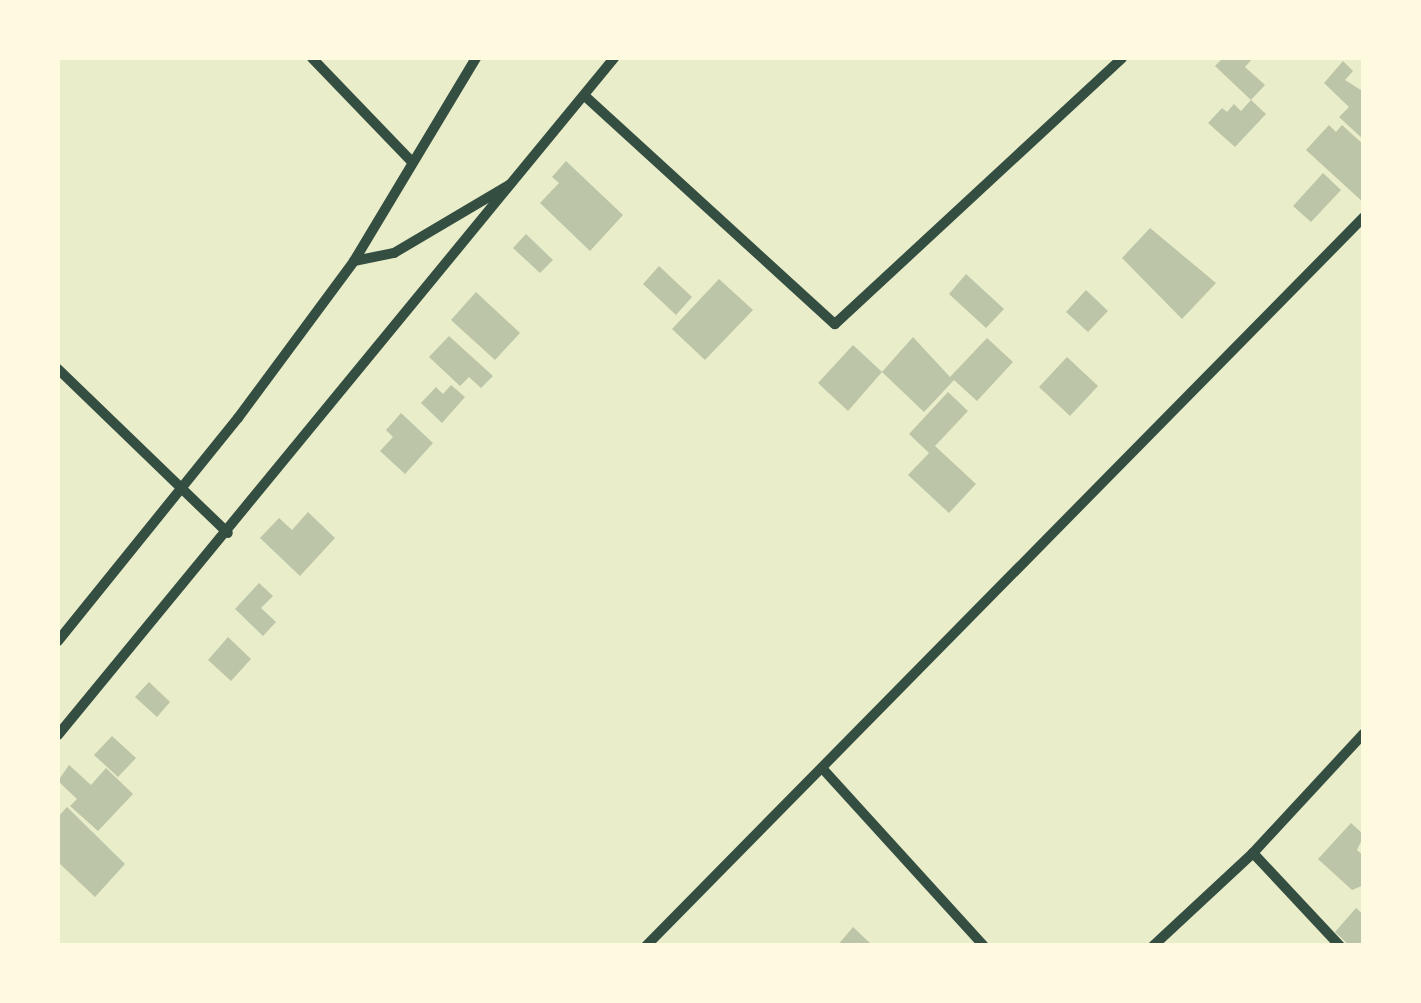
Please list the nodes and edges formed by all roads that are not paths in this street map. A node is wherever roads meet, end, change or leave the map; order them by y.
1 (312, 58) edge
2 (476, 58) edge
3 (614, 58) edge
4 (1122, 58) edge
5 (586, 96) junction
6 (412, 162) junction
7 (514, 181) junction
8 (1364, 217) edge
9 (354, 261) junction
10 (58, 369) edge
11 (178, 490) junction
12 (228, 533) junction
13 (58, 640) edge
14 (1364, 733) edge
15 (58, 736) edge
16 (822, 768) junction
17 (1252, 853) junction
18 (646, 946) edge
19 (984, 946) edge
20 (1153, 946) edge
21 (1340, 946) edge

1 - 6 street
2 - 6 street
3 - 5 street
4 - 5 street
5 - 7 street
6 - 9 street
7 - 9 street
7 - 12 street
8 - 16 street
9 - 11 street
10 - 11 street
11 - 12 street
11 - 13 street
12 - 15 street
14 - 17 street
16 - 18 street
16 - 19 street
17 - 20 street
17 - 21 street

